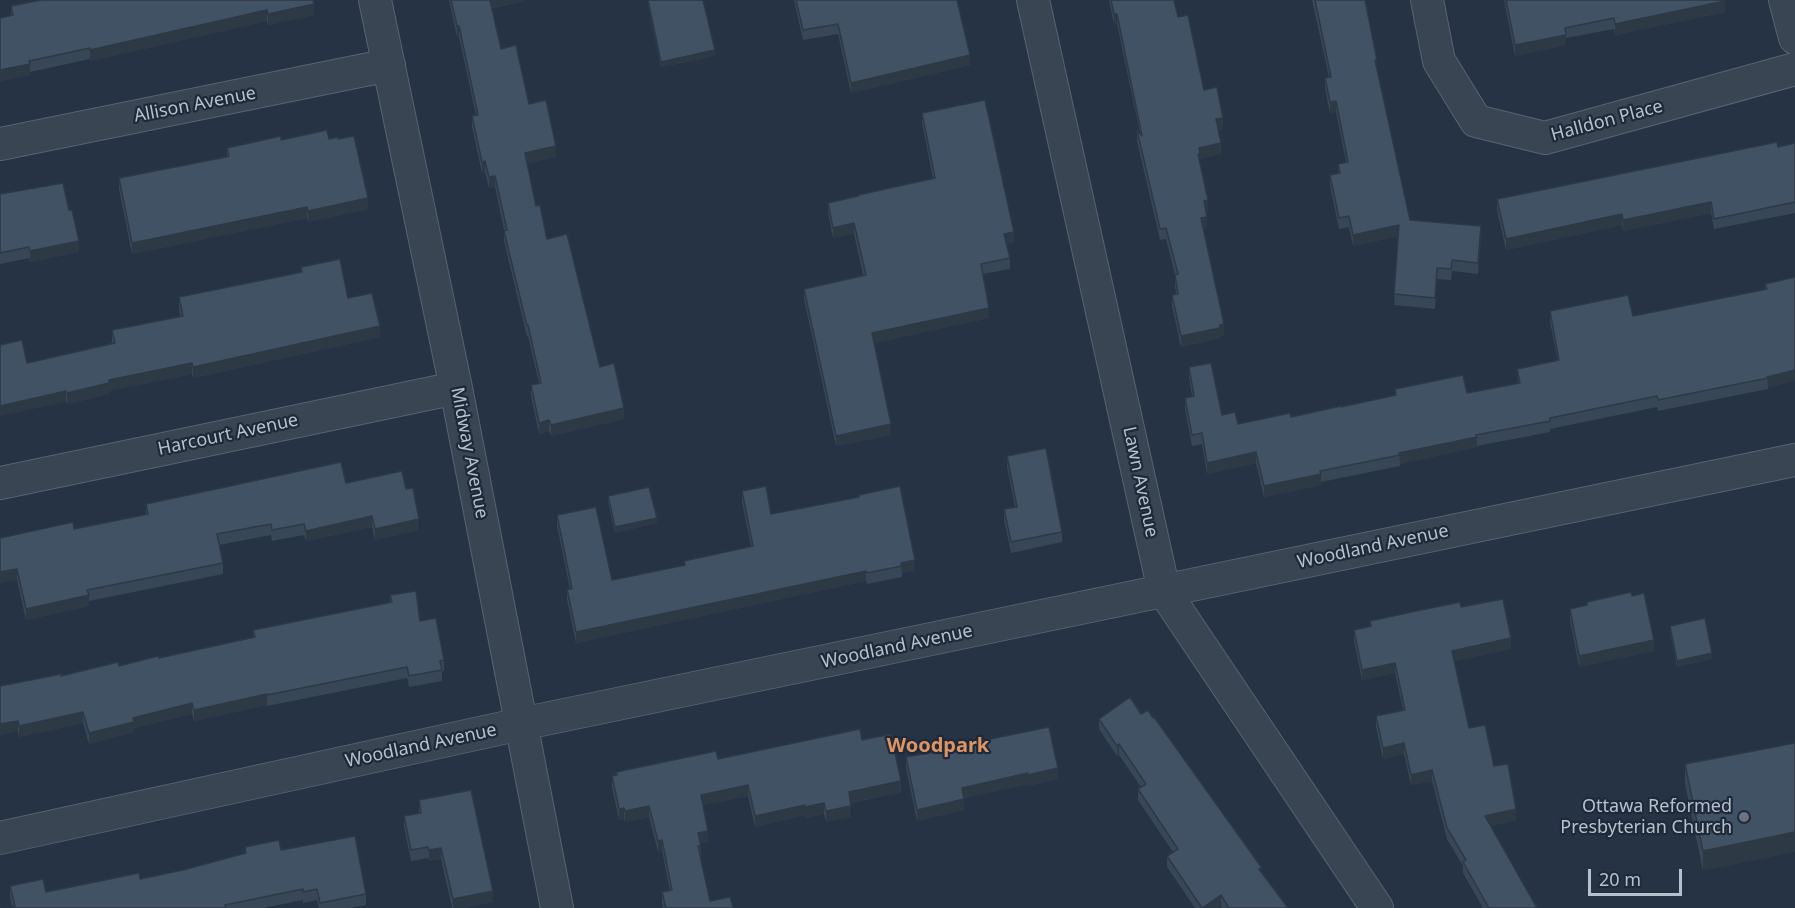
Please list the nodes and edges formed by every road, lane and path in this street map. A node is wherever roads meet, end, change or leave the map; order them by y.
1 (375, 0) edge
2 (1033, 0) edge
3 (1427, 0) edge
4 (1785, 0) edge
5 (1795, 38) edge
6 (389, 65) junction
7 (1795, 69) edge
8 (0, 144) edge
9 (456, 387) junction
10 (1795, 460) edge
11 (0, 483) edge
12 (1164, 591) junction
13 (521, 724) junction
14 (0, 838) edge
15 (557, 908) edge
16 (1377, 908) edge

1 - 6 street, Midway Avenue
2 - 12 street, Lawn Avenue
3 - 7 street, Halldon Place
4 - 5 street
6 - 8 street, Allison Avenue
6 - 9 street, Midway Avenue
9 - 11 street, Harcourt Avenue
9 - 13 street, Midway Avenue
10 - 12 street, Woodland Avenue
12 - 13 street, Woodland Avenue
12 - 16 street, Lawn Avenue
13 - 14 street, Woodland Avenue
13 - 15 street, Midway Avenue

